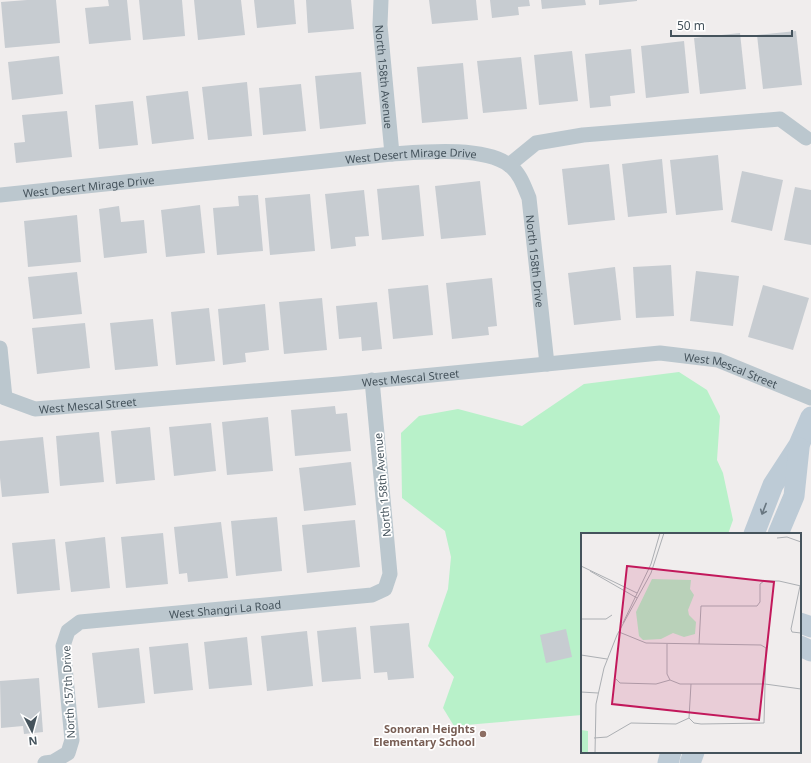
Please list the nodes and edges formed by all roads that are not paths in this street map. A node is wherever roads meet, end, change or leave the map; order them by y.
1 (381, 0) edge
2 (806, 138) dead end
3 (392, 154) junction
4 (509, 165) junction
5 (0, 195) edge
6 (0, 348) edge
7 (547, 364) junction
8 (372, 380) junction
9 (811, 398) edge
10 (811, 417) edge
11 (799, 446) junction
12 (754, 533) edge
13 (778, 533) edge
14 (385, 589) joint
15 (801, 623) edge
16 (811, 627) edge
17 (68, 631) joint
18 (801, 646) edge
19 (811, 651) edge
20 (671, 753) edge
21 (694, 753) edge
22 (45, 763) edge
23 (668, 763) edge
24 (690, 763) edge

1 - 3 street, North 158th Avenue
2 - 4 street
3 - 4 street, West Desert Mirage Drive
3 - 5 street, West Desert Mirage Drive
4 - 7 street, North 158th Drive
6 - 8 street, West Mescal Street
7 - 8 street, West Mescal Street
7 - 9 street, West Mescal Street
8 - 14 street, North 158th Avenue
10 - 11 street
11 -> 12 street
11 - 13 street
14 - 17 street, West Shangri La Road
15 - 16 street
17 - 22 street, North 157th Drive
18 - 19 street
20 - 23 street
21 - 24 street

